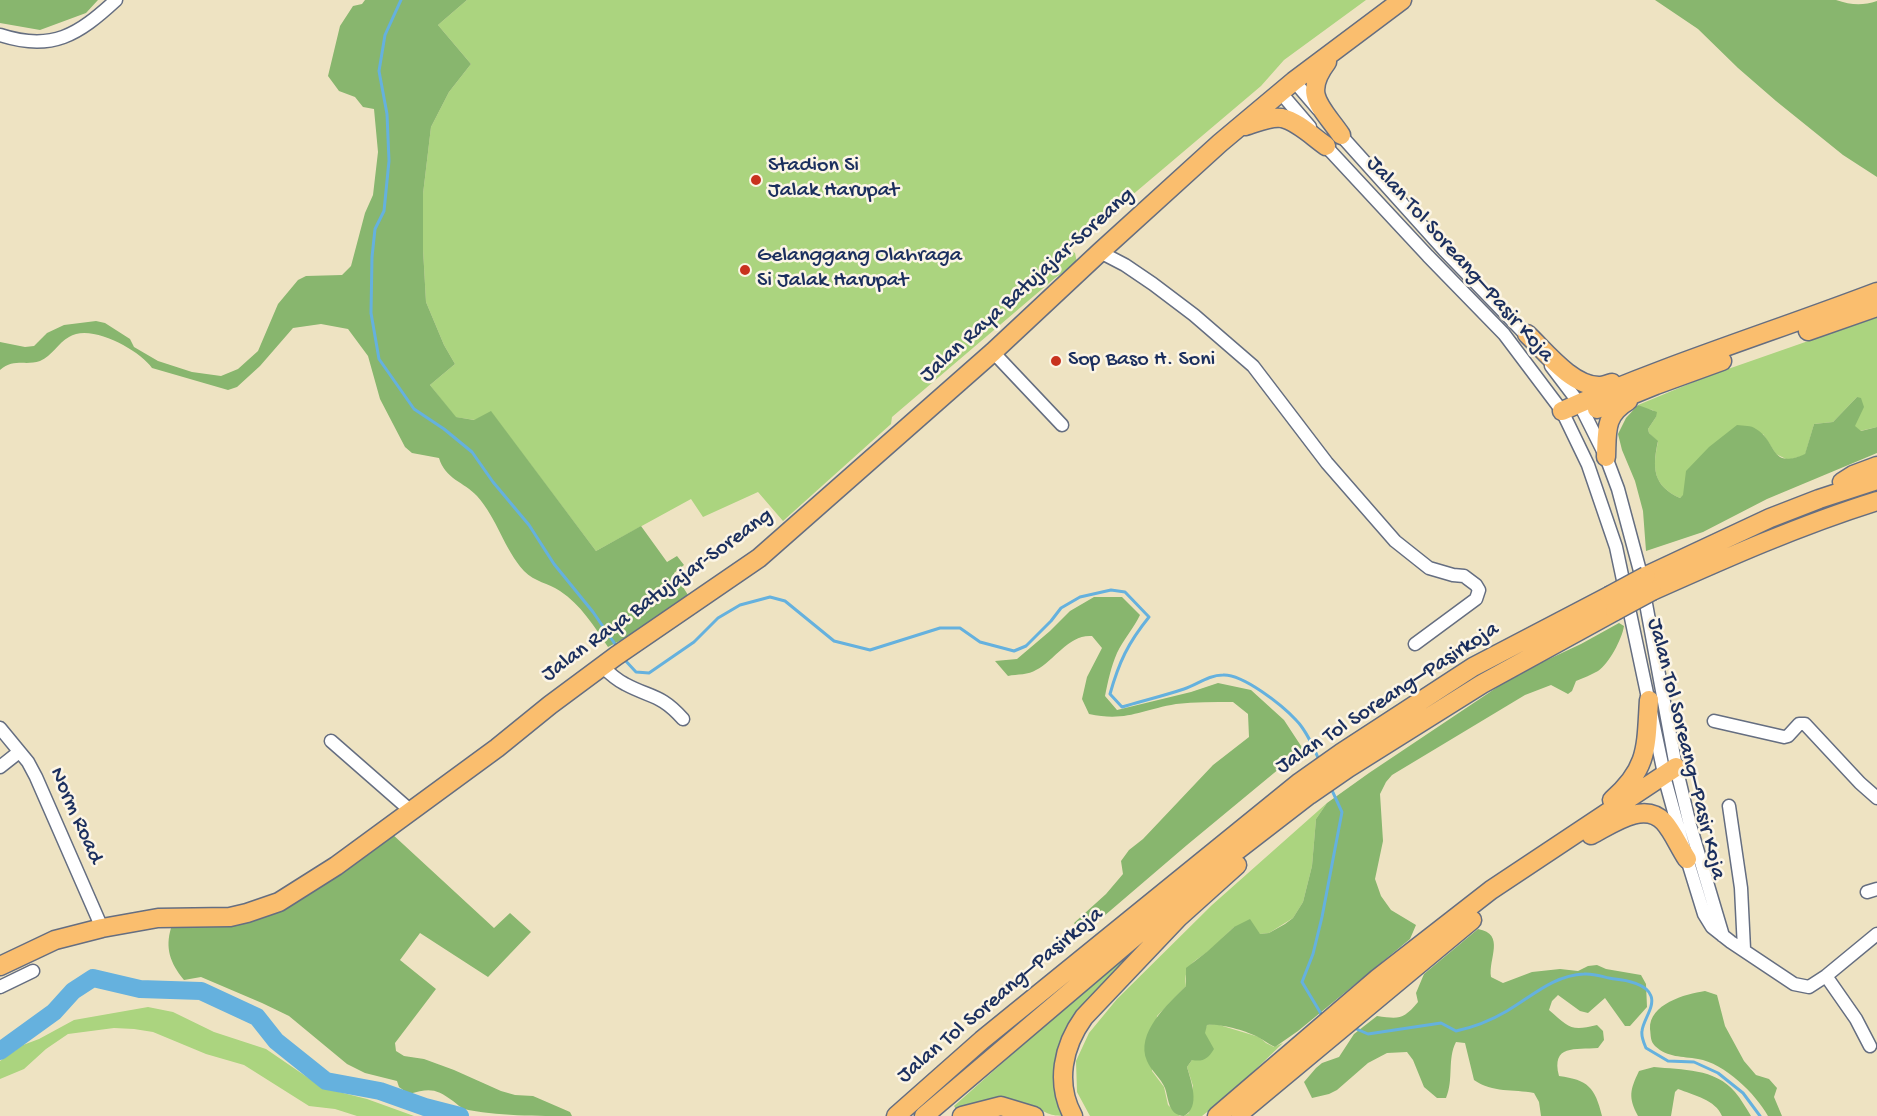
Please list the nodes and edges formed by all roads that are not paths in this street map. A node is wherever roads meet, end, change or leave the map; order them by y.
1 (116, 0) edge
2 (1402, 0) edge
3 (0, 36) edge
4 (1336, 51) junction
5 (1287, 86) junction
6 (1240, 127) junction
7 (1333, 140) junction
8 (1100, 252) junction
9 (1877, 292) edge
10 (1877, 307) edge
11 (1527, 334) junction
12 (993, 352) junction
13 (1652, 379) junction
14 (1573, 413) junction
15 (1062, 425) dead end
16 (1606, 457) junction
17 (1877, 466) edge
18 (1877, 480) edge
19 (1819, 499) junction
20 (1877, 501) edge
21 (1649, 583) junction
22 (1415, 644) dead end
23 (616, 656) junction
24 (1649, 700) junction
25 (682, 719) dead end
26 (1713, 721) dead end
27 (0, 728) edge
28 (331, 741) dead end
29 (19, 752) junction
30 (0, 767) edge
31 (1671, 775) junction
32 (1307, 792) junction
33 (1877, 798) edge
34 (1729, 806) dead end
35 (411, 811) junction
36 (1586, 837) junction
37 (1553, 849) junction
38 (1687, 859) junction
39 (102, 928) junction
40 (1877, 934) edge
41 (1724, 937) junction
42 (1744, 949) junction
43 (0, 966) edge
44 (33, 970) dead end
45 (1826, 976) junction
46 (0, 987) edge
47 (1359, 1003) junction
48 (1316, 1040) junction
49 (1870, 1047) dead end
50 (896, 1116) edge
51 (924, 1116) edge
52 (962, 1116) edge
53 (1034, 1116) edge
54 (1073, 1116) edge
55 (1217, 1116) edge
56 (1236, 1116) edge

1 - 3 street
2 - 4 highway, Jalan Raya Batujajar-Soreang
4 - 5 highway, Jalan Raya Batujajar-Soreang
4 - 7 highway
5 - 6 highway, Jalan Raya Batujajar-Soreang
5 - 7 street, Jalan Tol Soreang–Pasir Koja
5 - 7 street, Jalan Tol Soreang–Pasir Koja
6 - 7 highway
6 - 8 highway, Jalan Raya Batujajar-Soreang
7 - 11 street, Jalan Tol Soreang–Pasir Koja
7 - 14 street, Jalan Tol Soreang–Pasir Koja
8 - 12 highway, Jalan Raya Batujajar-Soreang
8 - 22 street
9 - 13 highway
10 - 13 highway
11 - 13 highway
11 - 14 street, Jalan Tol Soreang–Pasir Koja
12 - 15 street
12 - 23 highway, Jalan Raya Batujajar-Soreang
13 - 14 highway
13 - 16 highway
14 - 16 street, Jalan Tol Soreang–Pasir Koja
14 - 24 street, Jalan Tol Soreang–Pasir Koja
16 - 31 street, Jalan Tol Soreang–Pasir Koja
17 - 19 highway
18 - 19 highway, Jalan Tol Soreang–Pasirkoja
19 - 21 highway, Jalan Tol Soreang–Pasirkoja
20 - 21 highway, Jalan Tol Soreang–Pasirkoja
21 - 32 highway, Jalan Tol Soreang–Pasirkoja, bridge
23 - 25 street
23 - 35 highway, Jalan Raya Batujajar-Soreang
24 - 31 street, Jalan Tol Soreang–Pasir Koja
24 - 37 highway
26 - 33 street
27 - 29 street, Norm Road
28 - 35 street
29 - 30 street
29 - 39 street, Norm Road
31 - 36 highway
31 - 37 highway
31 - 38 street, Jalan Tol Soreang–Pasir Koja
31 - 41 street, Jalan Tol Soreang–Pasir Koja
32 - 50 highway, Jalan Tol Soreang–Pasirkoja
32 - 51 highway, Jalan Tol Soreang–Pasirkoja
32 - 54 highway
34 - 42 street
35 - 39 highway, Jalan Raya Batujajar-Soreang
36 - 38 highway
36 - 47 highway
37 - 47 highway
38 - 41 street, Jalan Tol Soreang–Pasir Koja
39 - 43 highway, Jalan Raya Batujajar-Soreang
40 - 45 street
41 - 42 street
42 - 45 street
44 - 46 street
45 - 49 street
47 - 48 highway
48 - 55 highway
48 - 56 highway
52 - 53 highway

